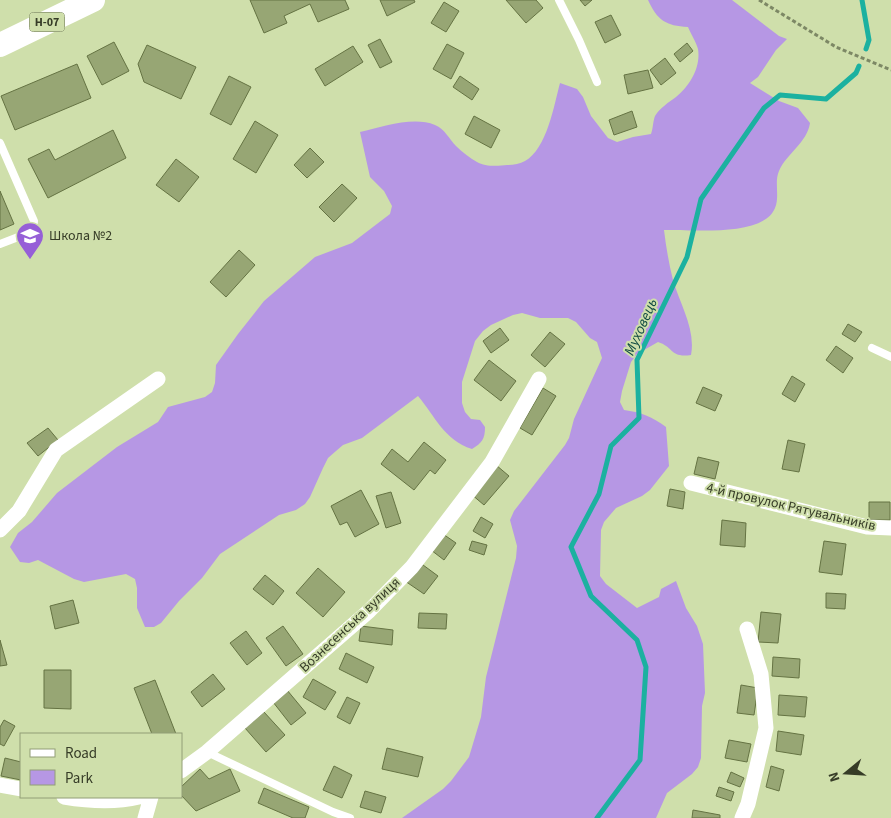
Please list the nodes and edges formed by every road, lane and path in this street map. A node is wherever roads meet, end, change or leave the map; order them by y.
1 (559, 0) edge
2 (759, 0) edge
3 (86, 1) edge
4 (0, 45) edge
5 (891, 70) edge
6 (597, 82) dead end
7 (0, 143) edge
8 (0, 244) edge
9 (872, 348) dead end
10 (891, 357) edge
11 (158, 379) dead end
12 (539, 379) dead end
13 (691, 483) dead end
14 (891, 528) edge
15 (0, 530) edge
16 (748, 629) dead end
17 (207, 752) junction
18 (182, 770) edge
19 (0, 785) edge
20 (20, 789) edge
21 (71, 798) edge
22 (135, 798) edge
23 (151, 798) edge
24 (145, 818) edge
25 (350, 818) edge
26 (742, 818) edge

1 - 6 lane
2 - 5 path
3 - 4 main road, Н-07
7 - 8 lane
9 - 10 lane
11 - 15 street
12 - 17 street, Вознесенська вулиця
13 - 14 street, 4-й провулок Рятувальників
16 - 26 street
17 - 18 street, Вознесенська вулиця
17 - 25 lane
19 - 20 street
21 - 22 street
23 - 24 street

